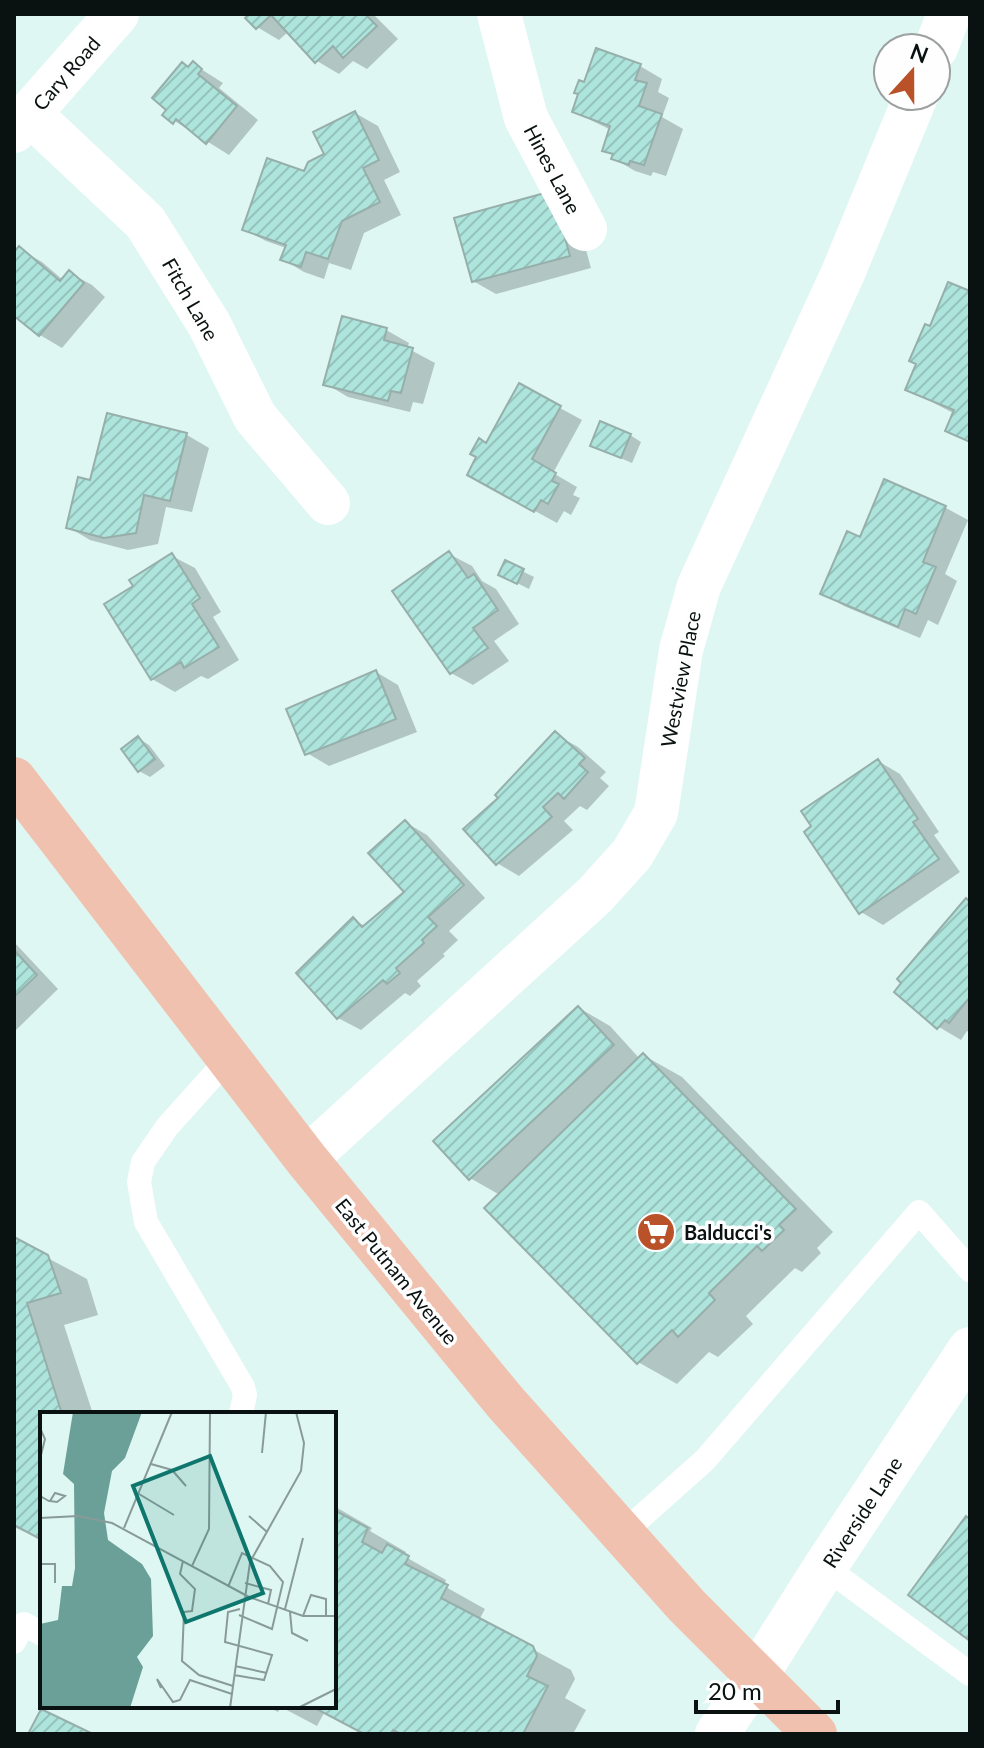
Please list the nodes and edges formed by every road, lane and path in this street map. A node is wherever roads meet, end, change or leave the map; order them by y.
1 (117, 14) edge
2 (499, 14) edge
3 (909, 112) edge
4 (22, 122) edge
5 (585, 229) dead end
6 (328, 503) dead end
7 (14, 779) edge
8 (228, 1059) junction
9 (306, 1159) junction
10 (970, 1270) edge
11 (970, 1349) edge
12 (241, 1412) edge
13 (622, 1534) junction
14 (825, 1567) junction
15 (40, 1633) edge
16 (14, 1642) edge
17 (970, 1674) edge
18 (756, 1676) junction
19 (717, 1734) edge
20 (815, 1734) edge

1 - 4 street, Cary Road
2 - 5 street, Hines Lane
3 - 9 street, Westview Place
4 - 6 street, Fitch Lane
7 - 8 main road, East Putnam Avenue
8 - 9 main road, East Putnam Avenue
8 - 12 lane
9 - 13 main road, East Putnam Avenue
10 - 13 lane
11 - 14 street, Riverside Lane
13 - 18 main road, East Putnam Avenue
14 - 17 lane
14 - 18 street, Riverside Lane
15 - 16 lane
18 - 19 street, Riverside Lane
18 - 20 main road, East Putnam Avenue

